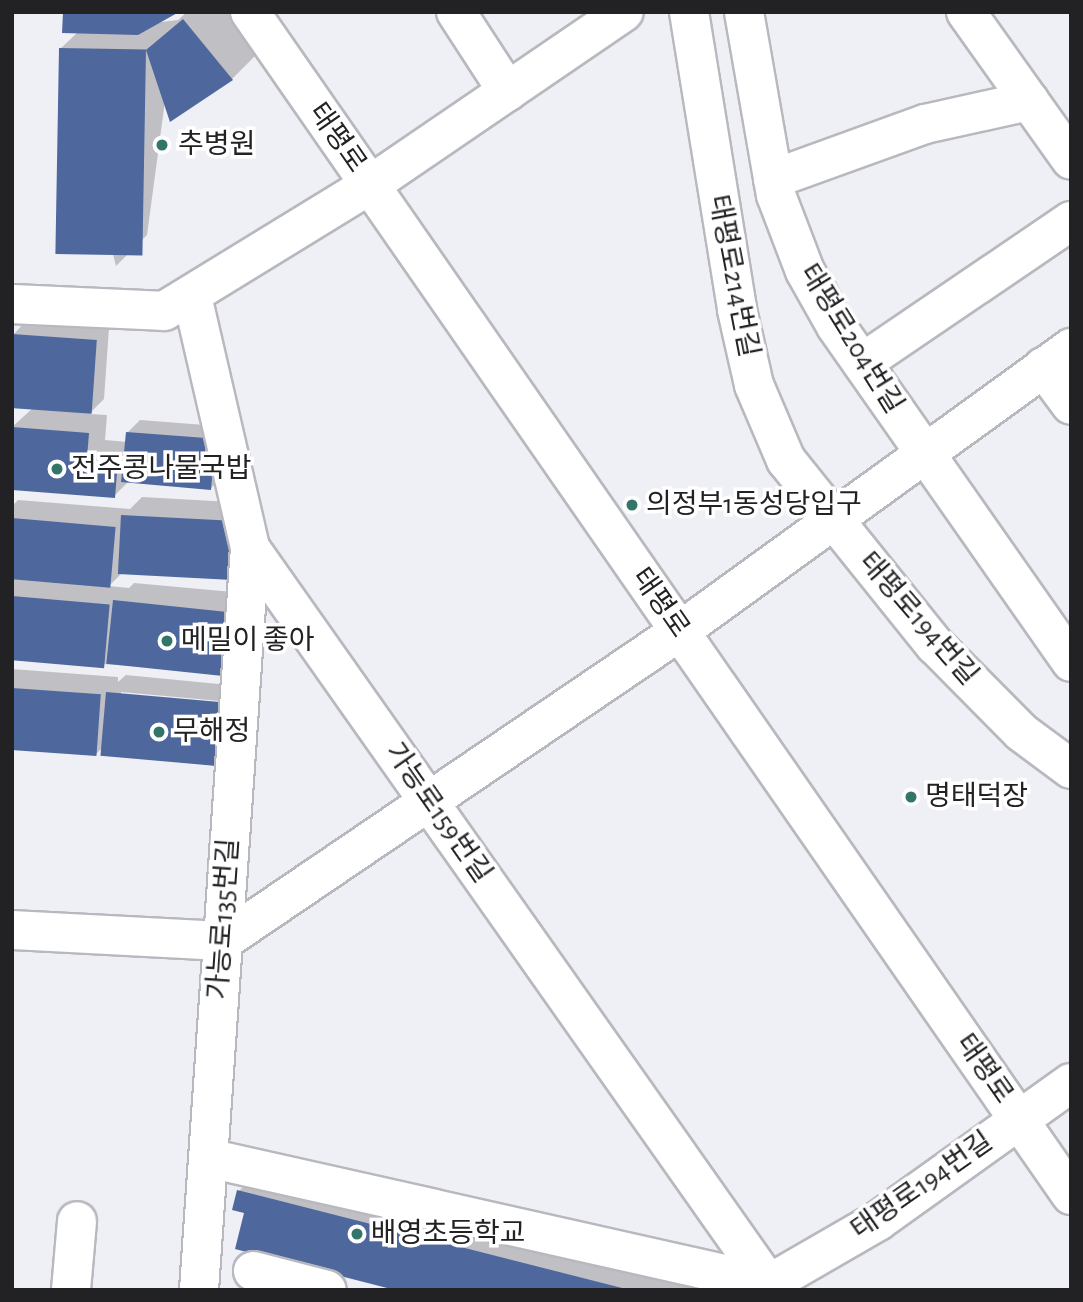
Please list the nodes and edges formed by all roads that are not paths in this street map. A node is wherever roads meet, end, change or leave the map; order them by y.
1 (250, 12) edge
2 (456, 12) edge
3 (624, 12) edge
4 (689, 12) edge
5 (744, 12) edge
6 (966, 12) edge
7 (508, 92) junction
8 (1029, 101) junction
9 (1071, 160) edge
10 (773, 179) junction
11 (370, 185) junction
12 (1071, 221) edge
13 (192, 296) junction
14 (12, 303) edge
15 (1057, 358) edge
16 (862, 363) junction
17 (1071, 405) edge
18 (926, 454) junction
19 (833, 519) junction
20 (250, 548) junction
21 (680, 631) junction
22 (1064, 639) edge
23 (1071, 769) edge
24 (430, 802) junction
25 (12, 930) edge
26 (223, 941) junction
27 (1071, 1083) edge
28 (1018, 1118) junction
29 (208, 1158) junction
30 (1071, 1195) edge
31 (77, 1221) dead end
32 (253, 1271) dead end
33 (771, 1287) edge
34 (71, 1290) edge
35 (199, 1290) edge
36 (327, 1290) edge

1 - 11 street, 태평로
2 - 7 street
3 - 7 street
4 - 19 street, 태평로214번길
5 - 10 street, 태평로204번길
6 - 8 street
7 - 11 street
8 - 9 street
8 - 10 street
10 - 16 street, 태평로204번길
11 - 13 street
11 - 21 street, 태평로
12 - 16 street
13 - 14 street
13 - 20 street, 가능로159번길
15 - 17 street
15 - 18 street
16 - 18 street, 태평로204번길
18 - 19 street
18 - 22 street, 태평로204번길
19 - 21 street
19 - 23 street, 태평로194번길
20 - 24 street, 가능로159번길
20 - 26 street, 가능로135번길
21 - 24 street
21 - 28 street, 태평로
24 - 26 street
24 - 33 street, 가능로159번길
25 - 26 street
26 - 29 street, 가능로135번길
27 - 28 street, 태평로194번길
28 - 30 street, 태평로
28 - 33 street, 태평로194번길
29 - 33 street
29 - 35 street, 가능로135번길
31 - 34 street
32 - 36 street

